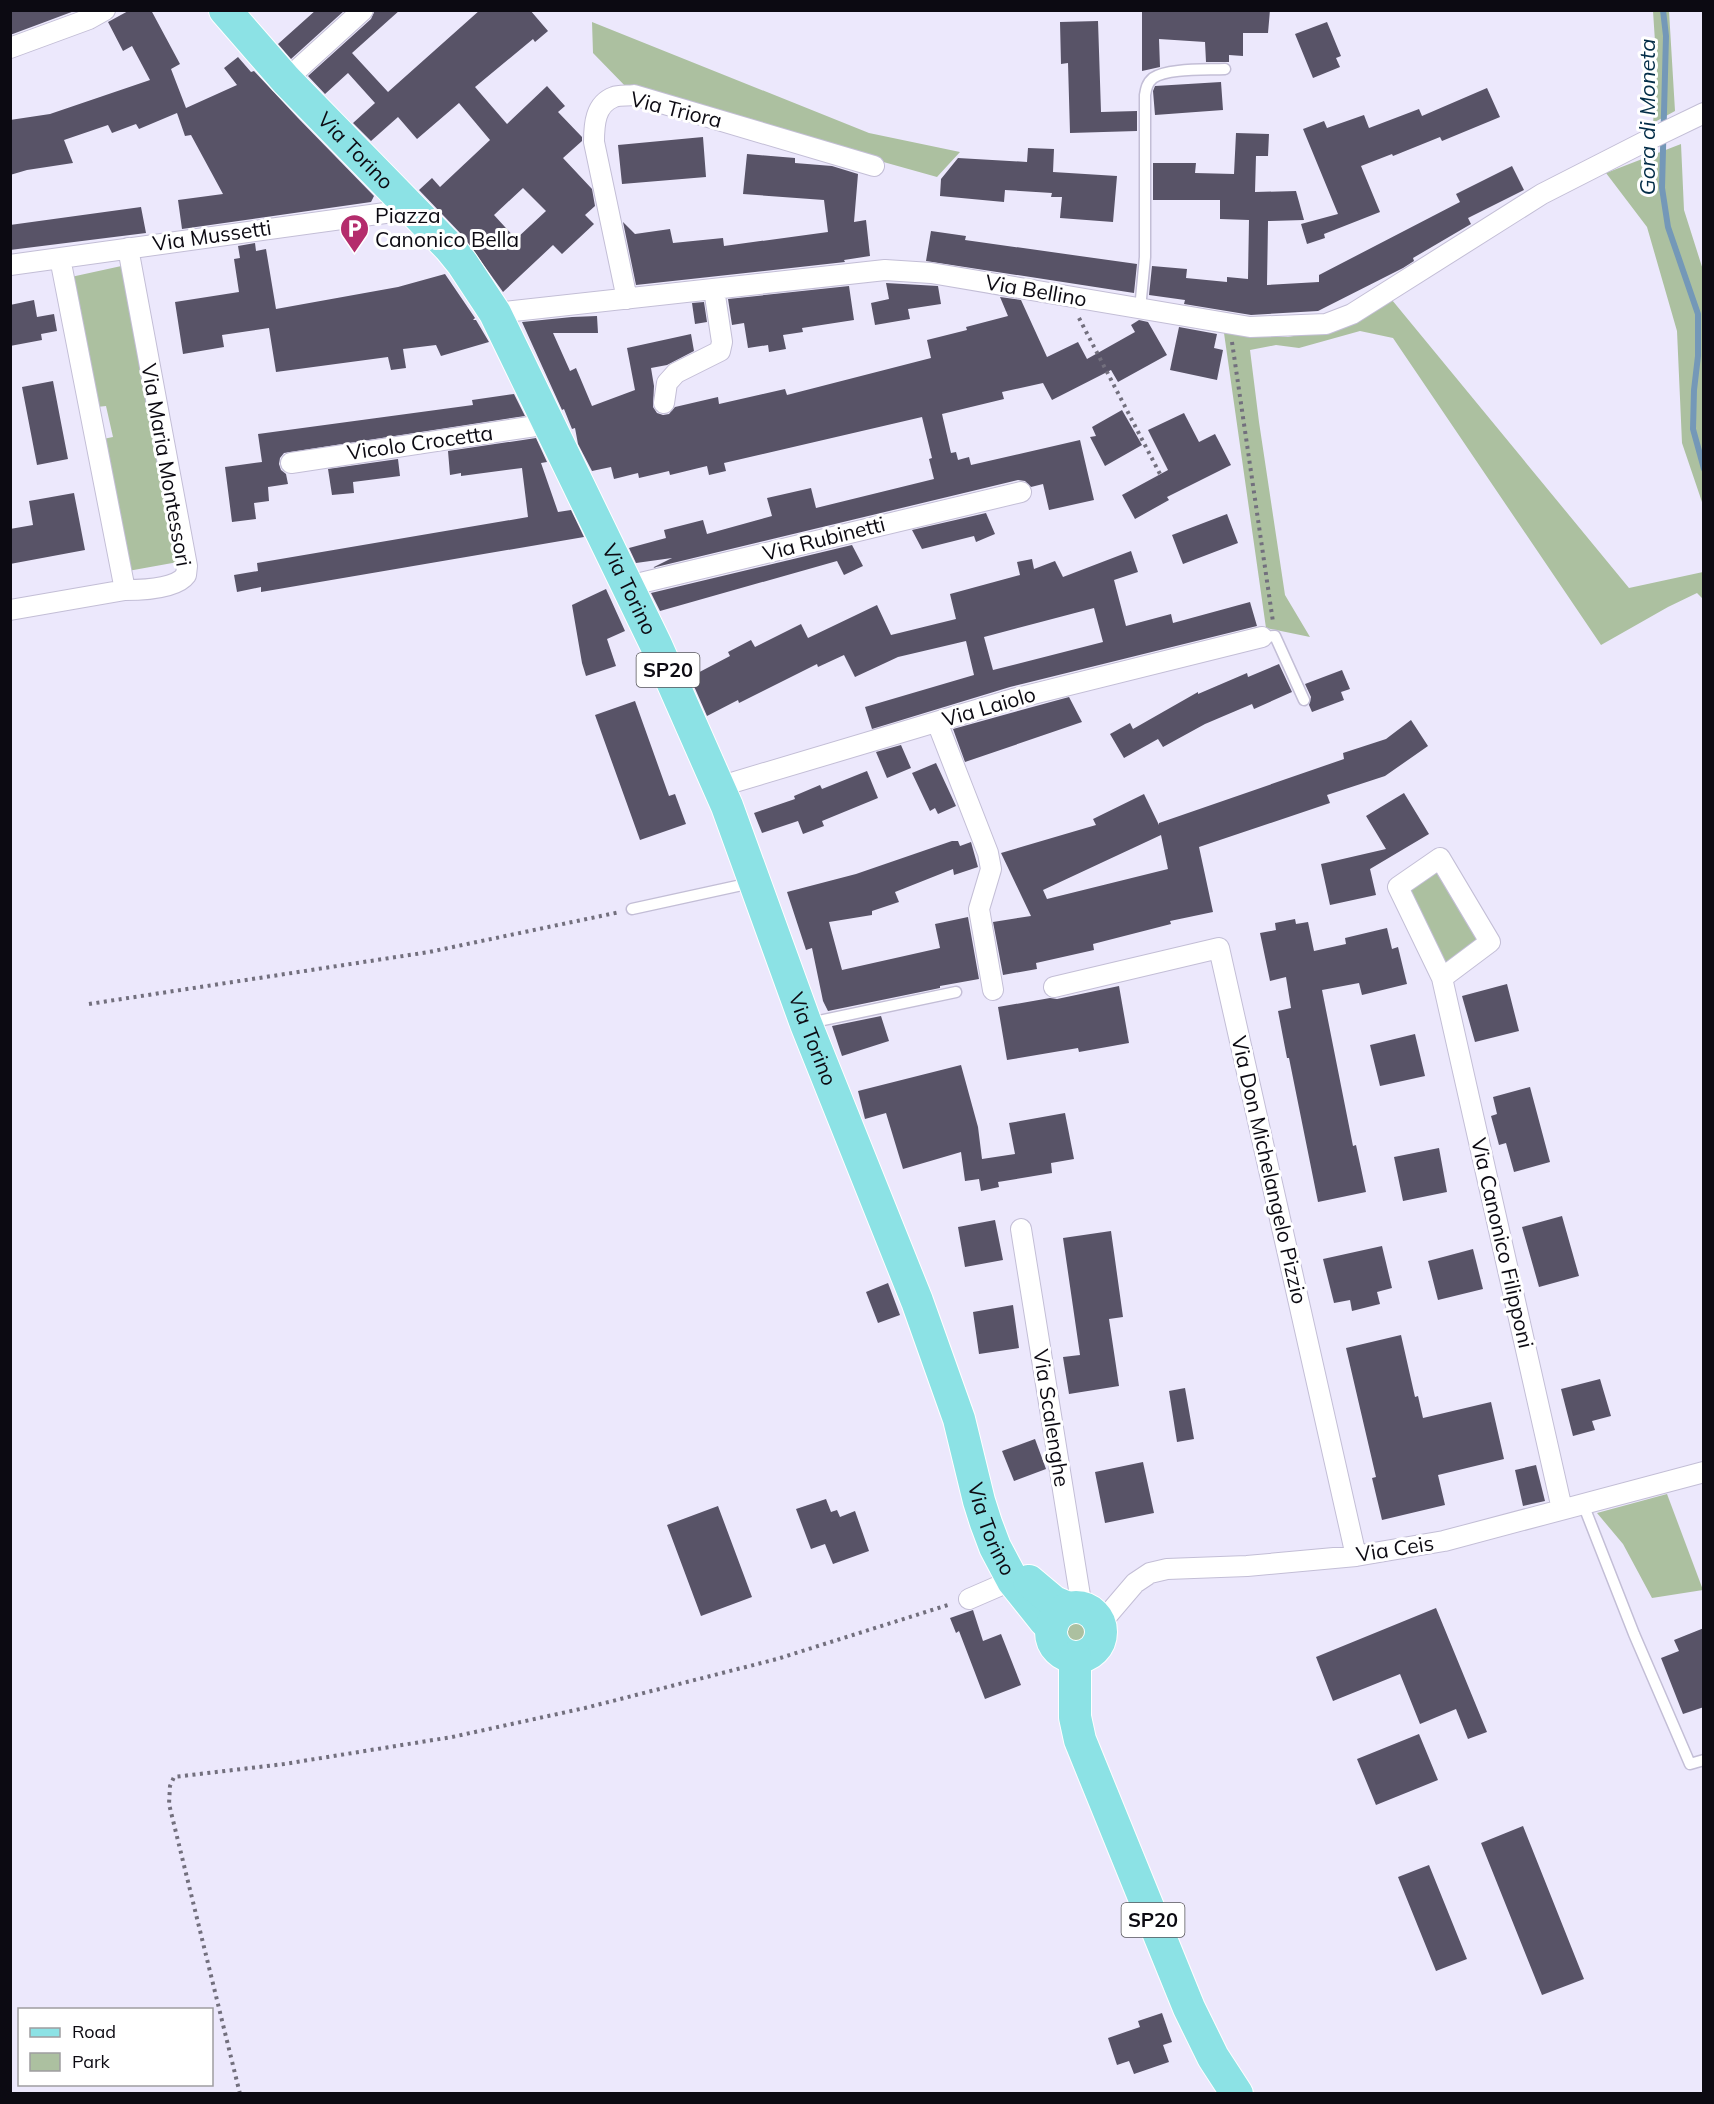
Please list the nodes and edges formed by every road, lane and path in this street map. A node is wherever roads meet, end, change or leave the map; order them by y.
1 (105, 10) edge
2 (363, 10) edge
3 (226, 11) edge
4 (10, 48) edge
5 (1225, 69) dead end
6 (286, 80) junction
7 (1704, 113) edge
8 (874, 166) dead end
9 (414, 209) junction
10 (128, 248) junction
11 (60, 258) junction
12 (10, 265) edge
13 (714, 289) junction
14 (1067, 297) junction
15 (627, 299) junction
16 (1140, 309) junction
17 (495, 313) junction
18 (1230, 323) junction
19 (664, 403) dead end
20 (549, 424) junction
21 (291, 463) dead end
22 (1160, 474) dead end
23 (1021, 492) dead end
24 (628, 586) junction
25 (125, 590) junction
26 (10, 610) edge
27 (1269, 637) junction
28 (1304, 700) dead end
29 (936, 722) junction
30 (718, 787) junction
31 (754, 882) junction
32 (632, 909) joint
33 (1442, 978) junction
34 (1054, 987) dead end
35 (993, 990) dead end
36 (956, 992) dead end
37 (89, 1004) dead end
38 (806, 1024) junction
39 (1021, 1228) dead end
40 (1704, 1472) edge
41 (1584, 1504) junction
42 (1562, 1509) junction
43 (1356, 1556) junction
44 (1019, 1578) junction
45 (969, 1599) joint
46 (1075, 1616) junction
47 (1075, 1657) junction
48 (1704, 1760) edge
49 (240, 2094) edge
50 (1237, 2094) edge

1 - 4 street
2 - 6 street
3 - 6 main road, Via Torino / SP20
5 - 16 lane
6 - 9 main road, Via Torino / SP20
7 - 18 street, Via Bellino
8 - 15 street, Via Triora
9 - 10 street, Via Mussetti
9 - 17 main road, Via Torino / SP20
10 - 11 street, Via Mussetti
10 - 25 street, Via Maria Montessori
11 - 12 street, Via Mussetti
11 - 25 street
13 - 14 street, Via Bellino
13 - 15 street, Via Bellino
13 - 19 street
14 - 16 street, Via Bellino
14 - 22 path
15 - 17 street, Via Bellino
16 - 18 street, Via Bellino
17 - 20 main road, Via Torino / SP20
18 - 27 path
20 - 21 street, Vicolo Crocetta
20 - 24 main road, Via Torino / SP20
23 - 24 street, Via Rubinetti
24 - 30 main road, Via Torino / SP20
25 - 26 street, Via Maria Montessori
27 - 28 lane
27 - 29 street, Via Laiolo
29 - 30 street, Via Laiolo
29 - 35 street
30 - 31 main road, Via Torino / SP20
31 - 32 lane
31 - 38 main road, Via Torino / SP20
32 - 37 path
33 - 33 street, Via Canonico Filipponi
33 - 42 street, Via Canonico Filipponi
34 - 43 street, Via Don Michelangelo Pizzio
36 - 38 lane
38 - 44 main road, Via Torino / SP20
39 - 46 street, Via Scalenghe
40 - 41 street, Via Ceis
41 - 42 street, Via Ceis
41 - 48 lane
42 - 43 street, Via Ceis
43 - 46 street, Via Ceis
44 - 45 street
44 - 46 main road, Via Torino / SP20
45 - 49 path
46 - 47 main road
46 - 47 main road
47 - 50 main road, SP20

